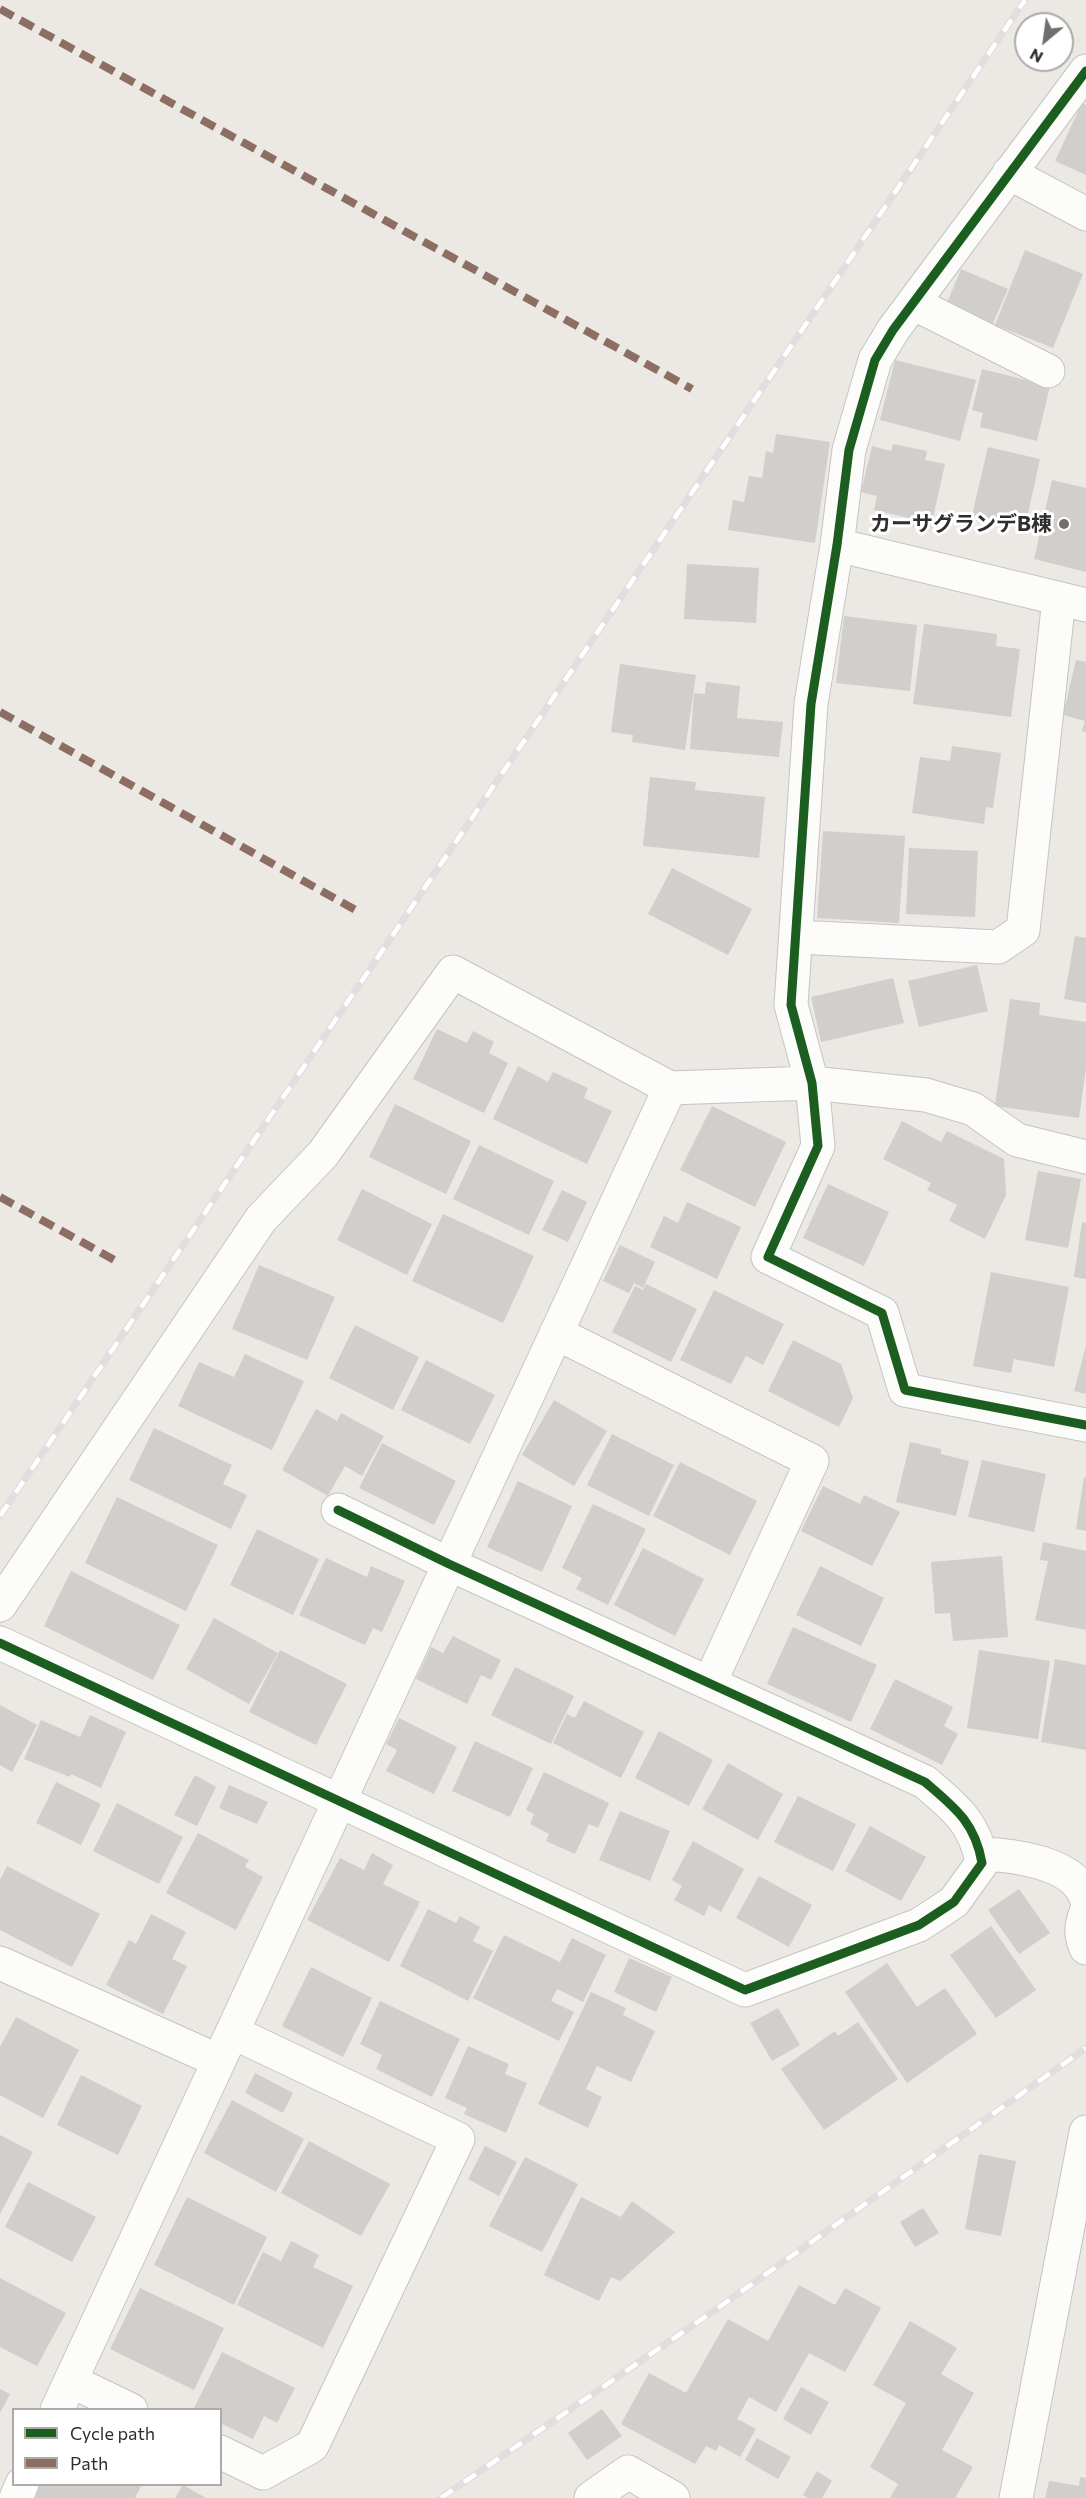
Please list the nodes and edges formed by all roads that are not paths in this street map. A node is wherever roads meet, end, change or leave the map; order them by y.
1 (1086, 71) edge
2 (1009, 173) junction
3 (1086, 214) edge
4 (913, 303) junction
5 (1048, 370) dead end
6 (837, 545) junction
7 (1073, 602) edge
8 (797, 937) junction
9 (812, 1083) junction
10 (670, 1088) junction
11 (1086, 1157) edge
12 (556, 1333) junction
13 (1086, 1425) edge
14 (338, 1510) dead end
15 (449, 1564) junction
16 (0, 1605) edge
17 (0, 1643) edge
18 (710, 1682) junction
19 (338, 1803) junction
20 (981, 1854) junction
21 (1086, 1898) edge
22 (1086, 1912) edge
23 (1086, 1948) edge
24 (4, 1975) edge
25 (232, 2032) junction
26 (219, 2061) junction
27 (1085, 2139) edge
28 (64, 2395) edge
29 (126, 2408) edge
30 (222, 2453) edge
31 (591, 2498) edge
32 (673, 2498) edge
33 (1016, 2498) edge

1 - 2 street
2 - 3 street
2 - 4 street
4 - 5 street
4 - 6 street
6 - 7 street
6 - 8 street
7 - 8 street
8 - 9 street
9 - 10 street
9 - 11 street
9 - 13 street
10 - 12 street
10 - 16 street
12 - 15 street
12 - 18 street
14 - 15 street
15 - 18 street
15 - 19 street
17 - 19 street
18 - 20 street
19 - 20 street
19 - 25 street
20 - 21 street
22 - 23 street
24 - 26 street
25 - 26 street
25 - 30 street
26 - 28 street
27 - 33 street
28 - 29 street
31 - 32 street

